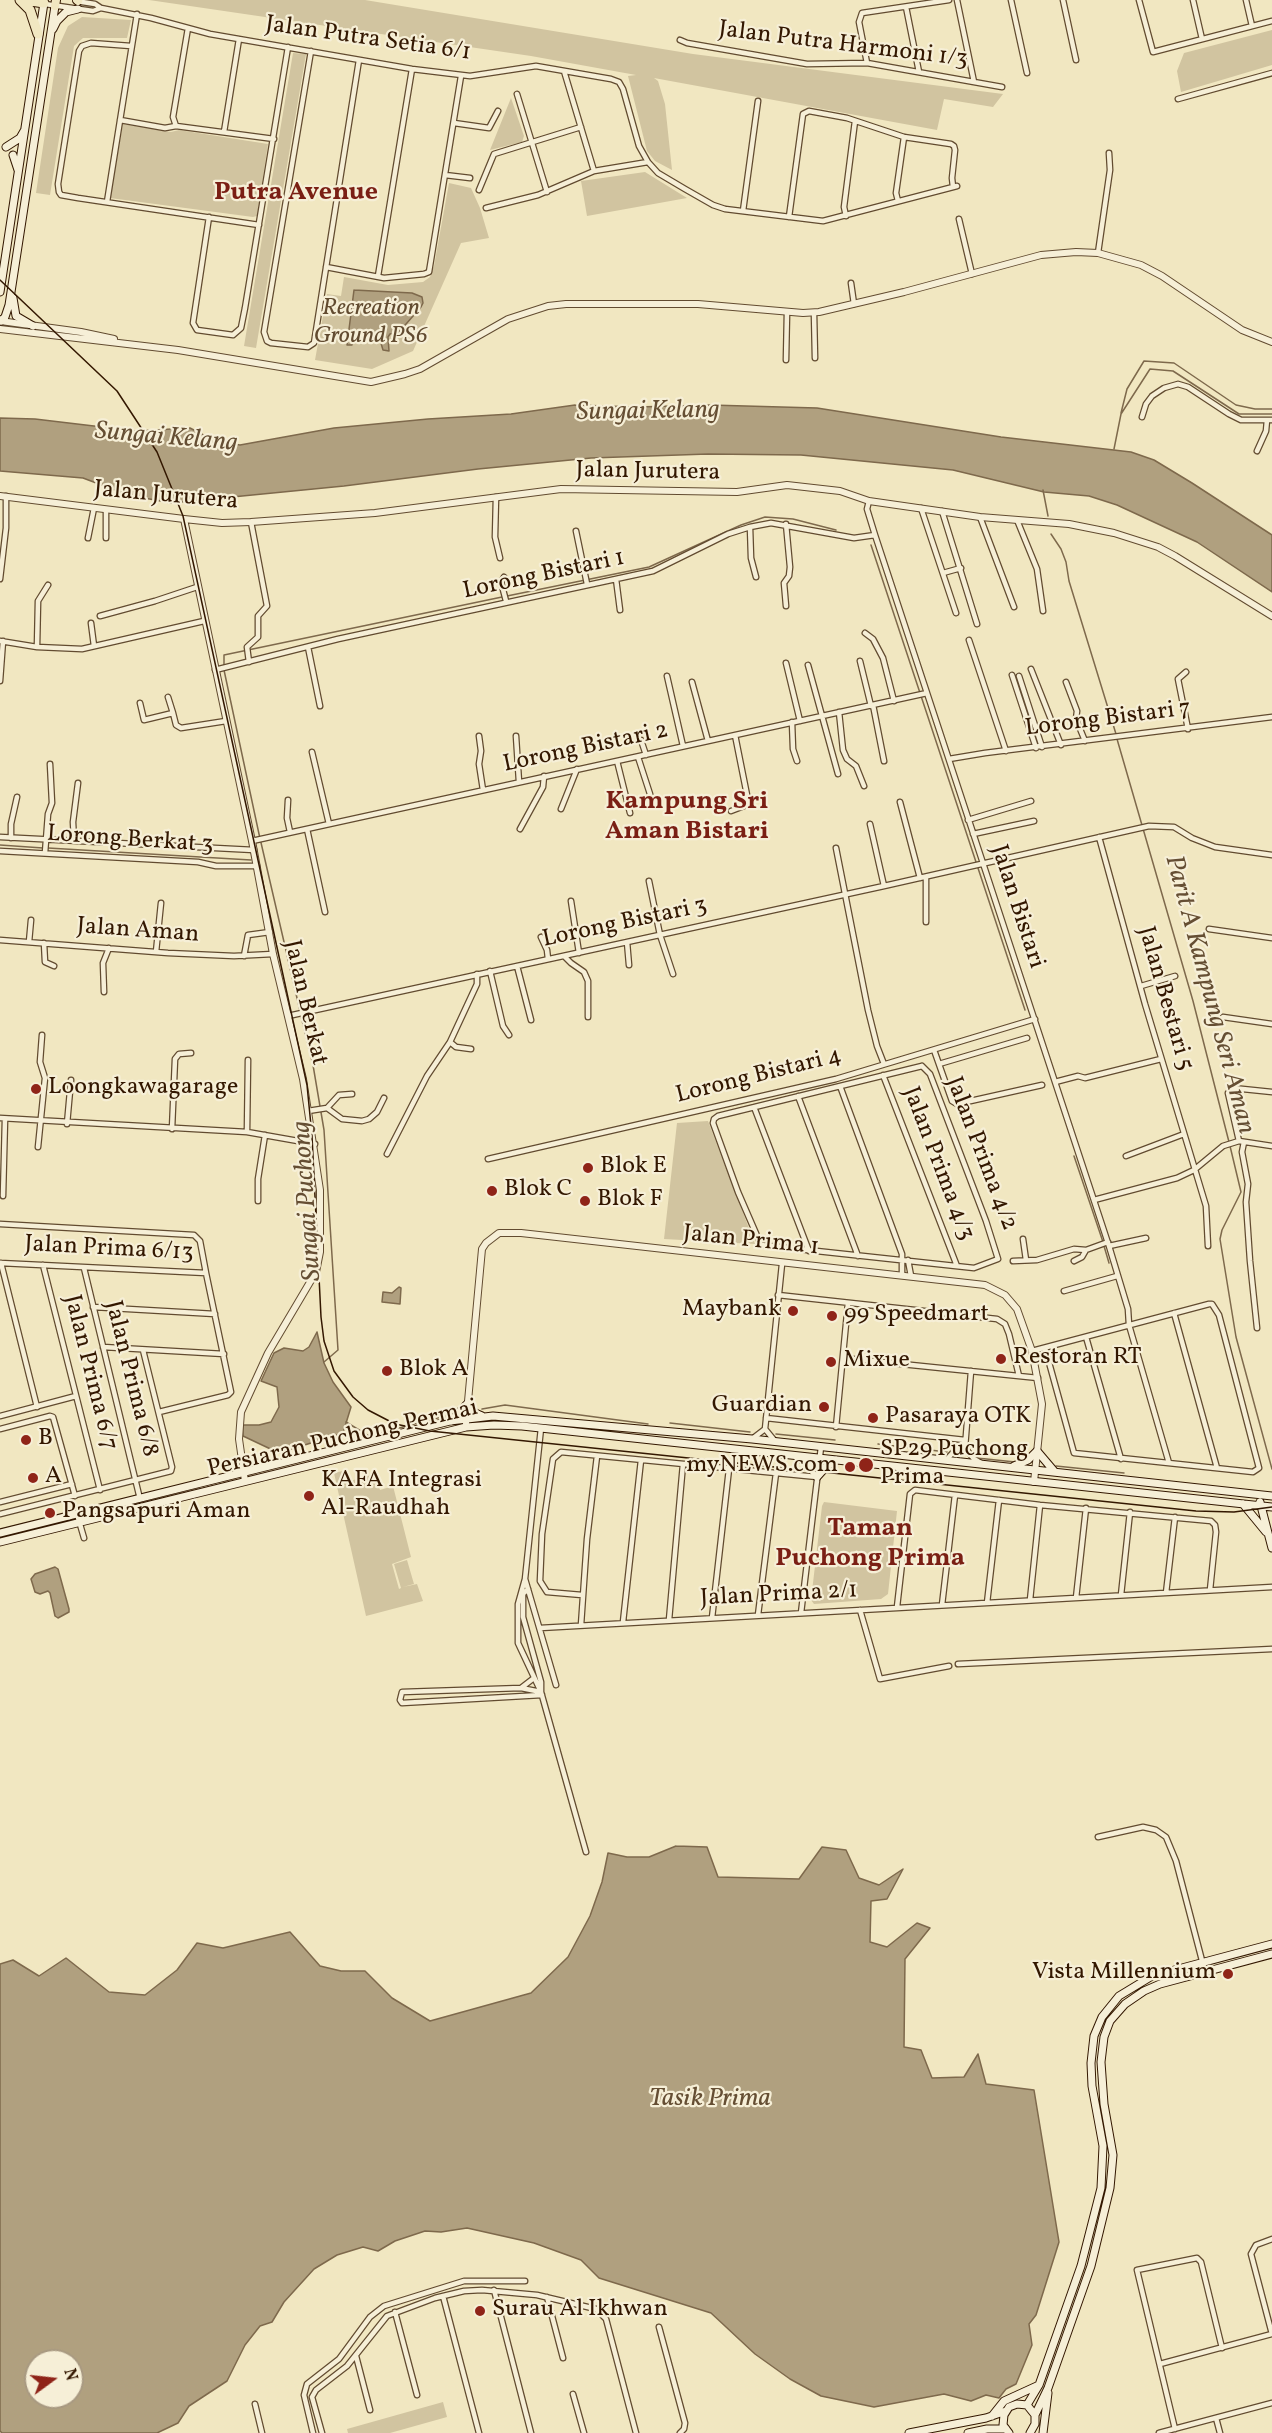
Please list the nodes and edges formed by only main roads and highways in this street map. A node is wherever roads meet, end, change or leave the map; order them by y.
1 (22, 0) edge
2 (44, 2) edge
3 (77, 2) edge
4 (56, 3) edge
5 (38, 34) junction
6 (49, 38) junction
7 (25, 128) junction
8 (33, 143) junction
9 (6, 147) dead end
10 (22, 153) junction
11 (13, 155) dead end
12 (30, 166) junction
13 (18, 176) junction
14 (14, 269) junction
15 (3, 270) junction
16 (0, 280) edge
17 (0, 292) edge
18 (0, 323) edge
19 (33, 326) road end
20 (484, 1417) junction
21 (450, 1421) junction
22 (466, 1423) junction
23 (658, 1431) junction
24 (658, 1440) junction
25 (796, 1456) junction
26 (836, 1460) junction
27 (1012, 1467) junction
28 (1054, 1471) junction
29 (1258, 1495) junction
30 (1271, 1496) edge
31 (1243, 1504) junction
32 (1261, 1506) junction
33 (1272, 1506) edge
34 (79, 1518) junction
35 (0, 1533) edge
36 (1269, 1537) junction
37 (0, 1542) edge
38 (1272, 1548) edge
39 (1272, 1944) edge
40 (1272, 1954) edge
41 (1039, 2385) junction
42 (1048, 2388) junction
43 (1026, 2406) junction
44 (1006, 2411) junction
45 (1035, 2415) junction
46 (992, 2416) junction
47 (1007, 2431) edge
48 (981, 2432) edge
49 (909, 2433) edge
50 (968, 2433) edge
51 (1031, 2433) edge
52 (1043, 2433) edge

1 - 2 highway
1 - 5 highway
2 - 5 main road
3 - 6 main road
4 - 6 main road
5 - 7 main road
6 - 8 main road
7 - 9 main road
7 - 10 main road
8 - 10 main road
8 - 12 main road
10 - 12 main road
10 - 13 main road
11 - 13 main road
12 - 14 main road
13 - 15 main road
14 - 18 main road
14 - 19 main road
15 - 16 main road
15 - 17 main road
20 - 21 main road
20 - 22 main road, Persiaran Puchong Permai
20 - 23 main road, Persiaran Puchong Permai
21 - 22 main road, Persiaran Puchong Permai
21 - 34 main road, Persiaran Puchong Permai
22 - 24 main road, Persiaran Puchong Permai
22 - 34 main road, Persiaran Puchong Permai
23 - 24 main road
23 - 27 main road, Persiaran Puchong Permai
24 - 25 main road, Persiaran Puchong Permai
25 - 26 main road, Persiaran Puchong Permai
25 - 26 main road
26 - 31 main road, Persiaran Puchong Permai
27 - 28 main road, Persiaran Puchong Permai
27 - 28 main road
28 - 29 main road, Persiaran Puchong Permai
29 - 30 main road, Persiaran Puchong Permai
29 - 32 main road
30 - 33 main road
31 - 32 main road, Persiaran Puchong Permai
31 - 36 main road
32 - 33 main road, Persiaran Puchong Permai
32 - 36 main road
34 - 35 main road, Persiaran Puchong Permai
34 - 37 main road, Persiaran Puchong Permai
36 - 38 main road
39 - 41 main road
40 - 42 main road
41 - 43 main road
41 - 46 main road
42 - 45 main road
42 - 52 main road
43 - 44 main road
43 - 45 main road
44 - 46 main road
44 - 47 main road
45 - 51 main road
46 - 49 main road
47 - 48 main road
48 - 50 main road

